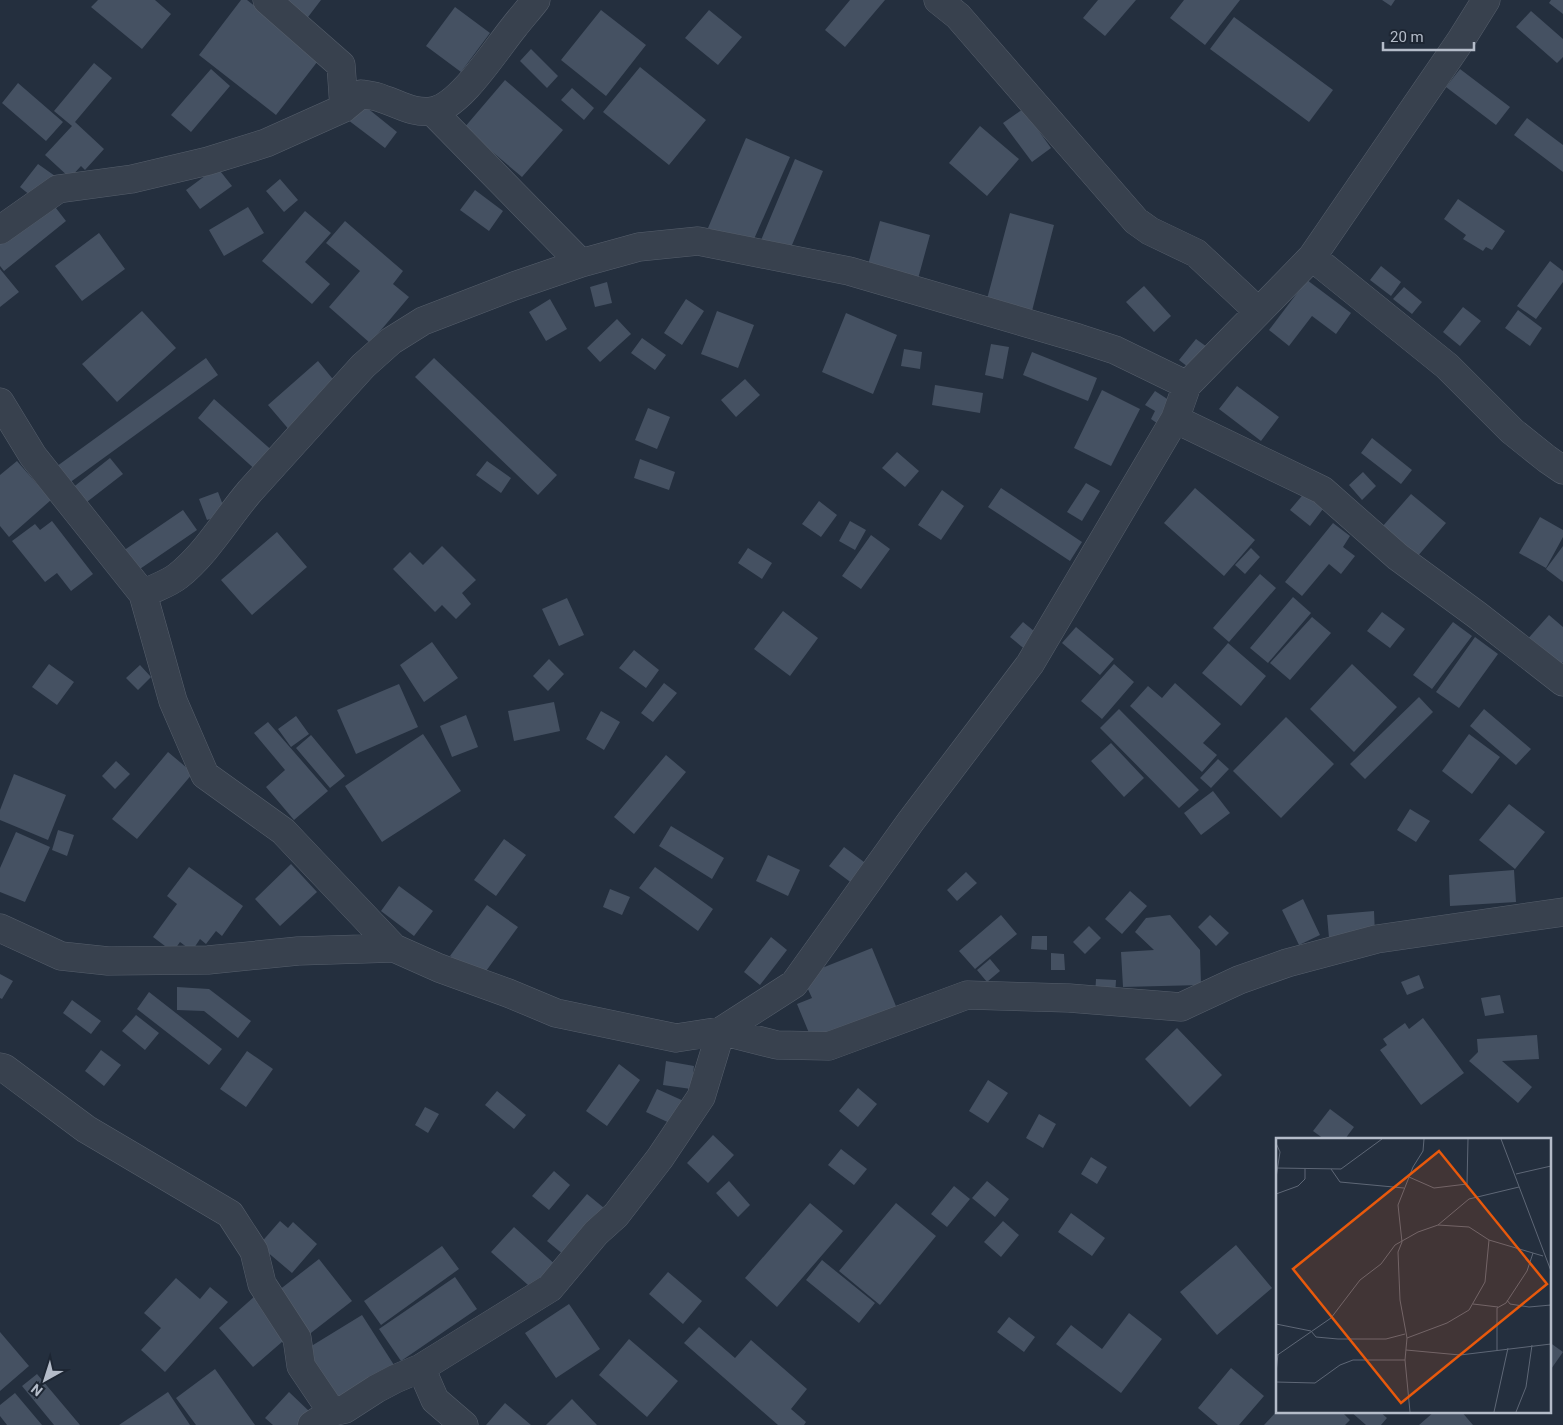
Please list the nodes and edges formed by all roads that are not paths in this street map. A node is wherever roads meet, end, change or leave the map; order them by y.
1 (267, 0) edge
2 (536, 0) edge
3 (938, 0) edge
4 (1486, 0) edge
5 (344, 108) junction
6 (432, 111) junction
7 (0, 230) edge
8 (1312, 257) junction
9 (581, 263) junction
10 (1258, 311) junction
11 (1187, 385) junction
12 (0, 402) edge
13 (1175, 419) junction
14 (1563, 470) edge
15 (143, 594) junction
16 (1563, 682) edge
17 (1563, 912) edge
18 (0, 928) edge
19 (394, 948) junction
20 (721, 1030) junction
21 (0, 1067) edge
22 (421, 1368) junction
23 (322, 1419) edge
24 (464, 1425) edge

1 - 5 street
2 - 6 street
3 - 10 street
4 - 8 street
5 - 6 street
5 - 7 street
6 - 9 street
8 - 10 street
8 - 14 street
9 - 11 street
9 - 15 street
10 - 11 street
11 - 13 street
12 - 15 street
13 - 16 street
13 - 20 street
15 - 19 street
17 - 20 street
18 - 19 street
19 - 20 street
20 - 22 street
21 - 23 street
22 - 23 street
22 - 24 street

